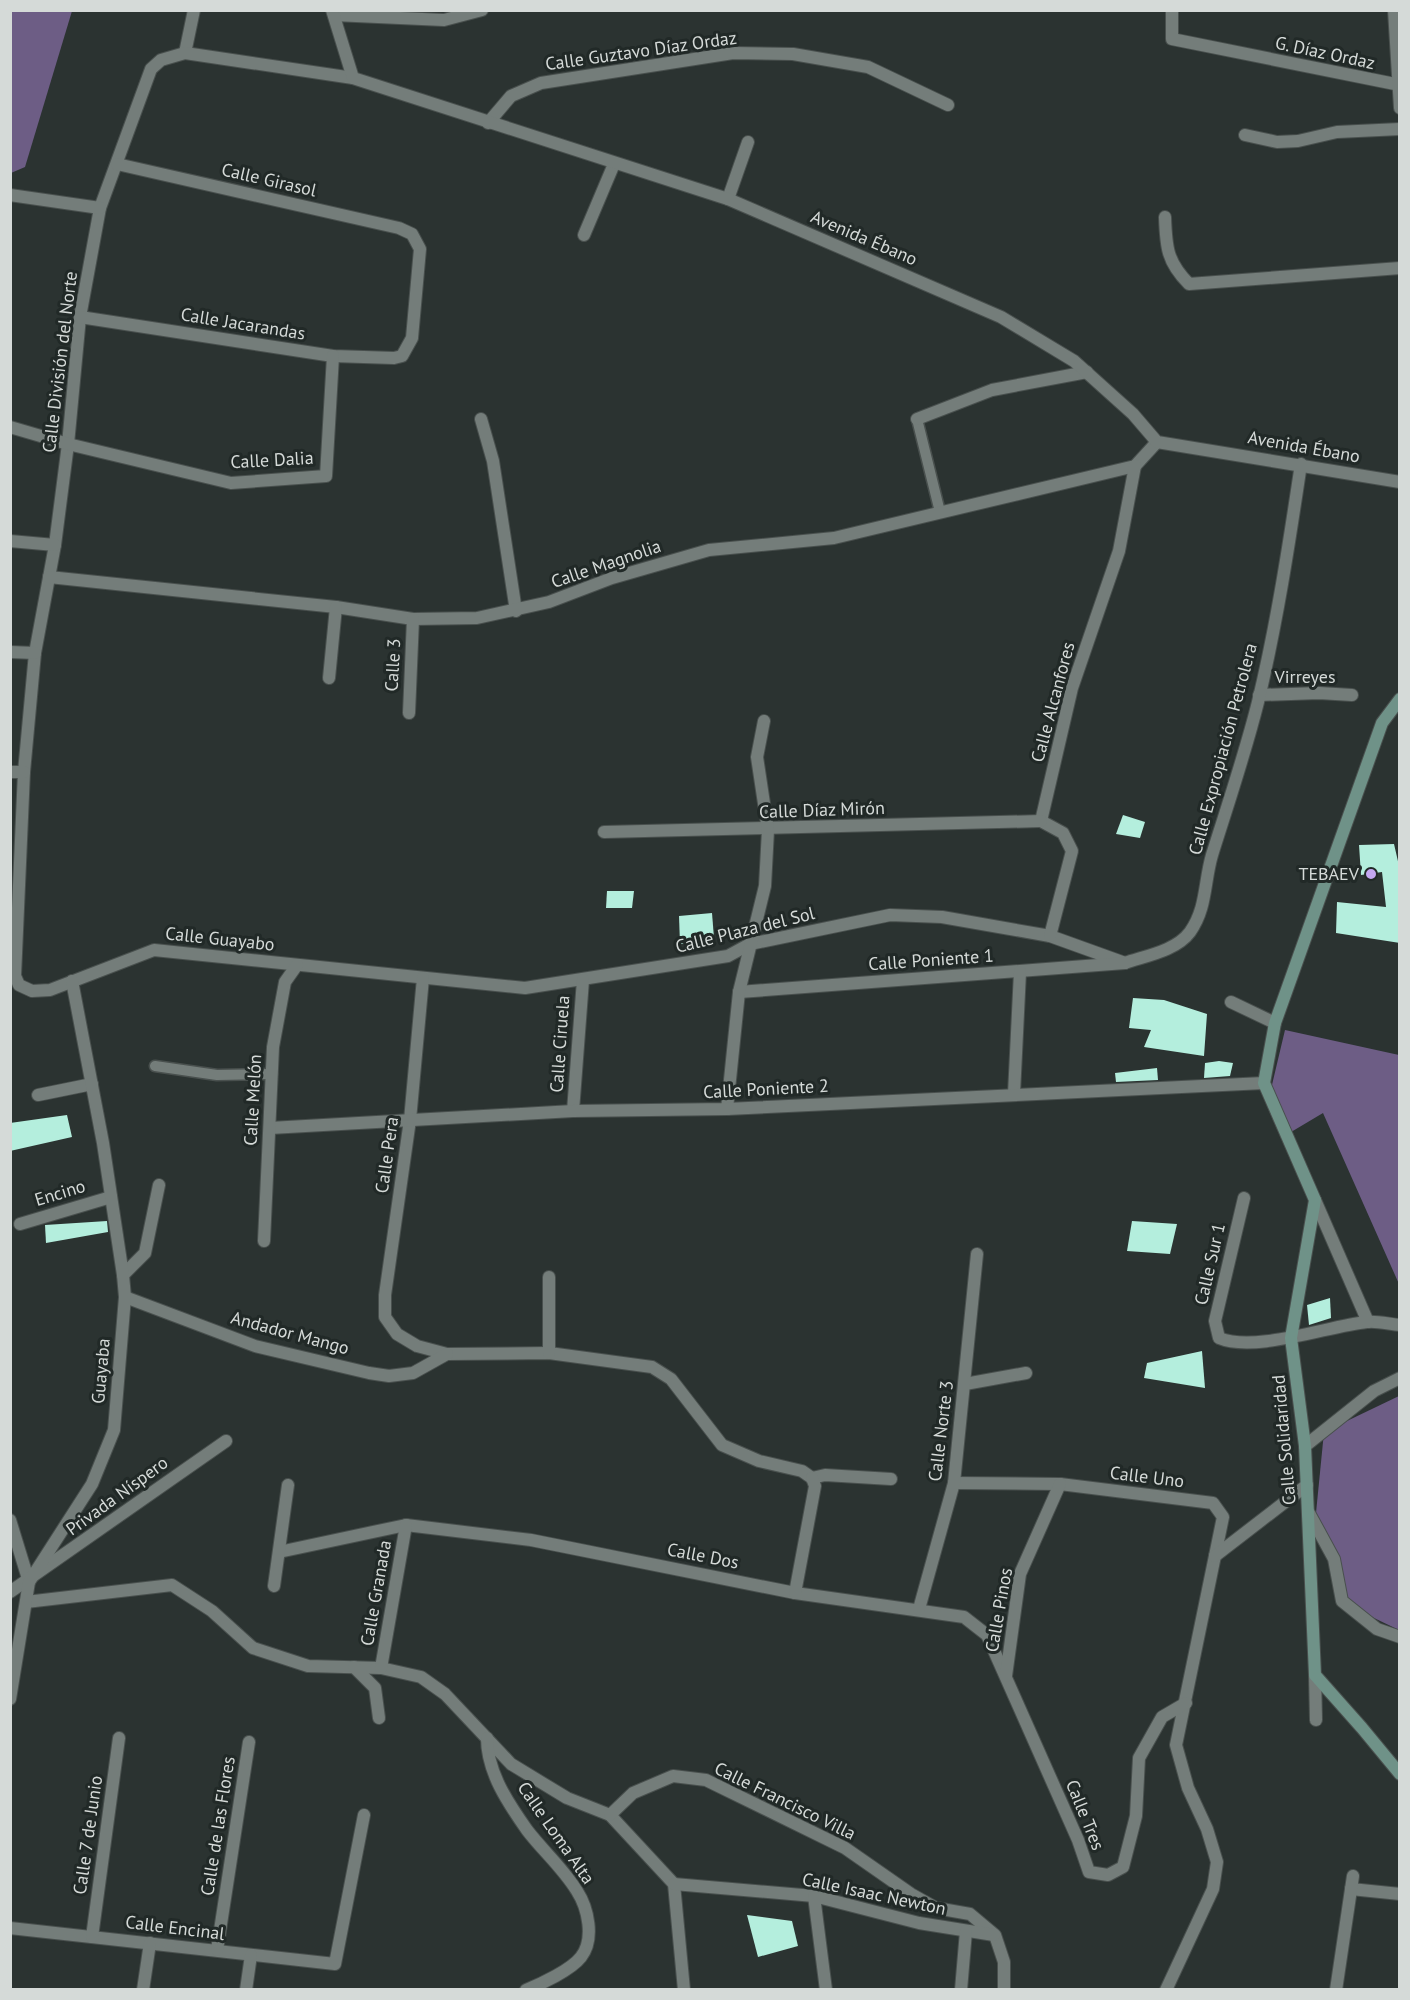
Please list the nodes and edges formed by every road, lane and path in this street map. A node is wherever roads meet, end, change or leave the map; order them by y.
1 (194, 10) edge
2 (482, 10) edge
3 (1172, 10) edge
4 (1394, 10) edge
5 (333, 13) edge
6 (444, 15) edge
7 (185, 53) junction
8 (353, 78) junction
9 (1398, 86) edge
10 (948, 105) dead end
11 (1400, 108) edge
12 (488, 123) junction
13 (1400, 129) edge
14 (1245, 135) dead end
15 (748, 142) dead end
16 (117, 164) junction
17 (614, 164) junction
18 (10, 195) edge
19 (728, 199) junction
20 (100, 208) junction
21 (1165, 217) dead end
22 (584, 235) dead end
23 (1400, 268) edge
24 (80, 317) junction
25 (333, 356) junction
26 (402, 356) joint
27 (1087, 372) junction
28 (481, 419) dead end
29 (917, 419) joint
30 (10, 427) edge
31 (1157, 442) junction
32 (68, 444) junction
33 (1301, 464) junction
34 (1135, 466) junction
35 (1400, 482) edge
36 (940, 512) junction
37 (10, 541) edge
38 (55, 545) junction
39 (49, 577) junction
40 (336, 607) junction
41 (516, 611) junction
42 (414, 619) junction
43 (10, 652) edge
44 (34, 653) junction
45 (329, 678) dead end
46 (1259, 696) junction
47 (1352, 696) dead end
48 (1400, 699) edge
49 (409, 713) dead end
50 (764, 721) dead end
51 (10, 772) edge
52 (24, 772) junction
53 (1041, 821) junction
54 (768, 830) junction
55 (604, 832) dead end
56 (15, 875) edge
57 (1050, 936) junction
58 (750, 944) junction
59 (1125, 963) junction
60 (297, 965) junction
61 (1020, 972) junction
62 (423, 978) junction
63 (583, 980) junction
64 (72, 981) junction
65 (15, 987) edge
66 (739, 992) junction
67 (1231, 1002) dead end
68 (1275, 1023) junction
69 (155, 1066) dead end
70 (272, 1074) junction
71 (1264, 1083) junction
72 (92, 1084) junction
73 (1014, 1094) junction
74 (38, 1095) dead end
75 (728, 1109) junction
76 (573, 1111) junction
77 (410, 1120) junction
78 (270, 1128) junction
79 (159, 1185) dead end
80 (111, 1197) junction
81 (1244, 1198) dead end
82 (1315, 1200) junction
83 (20, 1224) dead end
84 (264, 1241) dead end
85 (977, 1254) dead end
86 (123, 1275) junction
87 (549, 1277) dead end
88 (125, 1297) junction
89 (1368, 1322) junction
90 (1400, 1325) edge
91 (1291, 1338) junction
92 (549, 1353) junction
93 (447, 1354) junction
94 (1026, 1373) dead end
95 (1400, 1378) edge
96 (965, 1384) junction
97 (226, 1441) dead end
98 (1305, 1446) junction
99 (812, 1478) junction
100 (891, 1479) dead end
101 (954, 1483) junction
102 (1060, 1484) junction
103 (288, 1485) dead end
104 (1307, 1485) junction
105 (1309, 1513) junction
106 (10, 1520) edge
107 (405, 1525) junction
108 (279, 1552) junction
109 (1215, 1556) junction
110 (29, 1582) junction
111 (274, 1586) dead end
112 (10, 1592) edge
113 (795, 1593) junction
114 (26, 1602) junction
115 (919, 1609) junction
116 (987, 1635) joint
117 (1400, 1637) edge
118 (354, 1667) junction
119 (381, 1668) junction
120 (1315, 1675) junction
121 (1006, 1677) junction
122 (10, 1699) edge
123 (1186, 1703) junction
124 (379, 1718) dead end
125 (1316, 1720) dead end
126 (119, 1738) dead end
127 (487, 1738) junction
128 (249, 1742) dead end
129 (1400, 1774) edge
130 (364, 1815) dead end
131 (610, 1815) junction
132 (674, 1884) junction
133 (1400, 1894) edge
134 (814, 1896) junction
135 (10, 1928) edge
136 (966, 1931) junction
137 (995, 1935) junction
138 (92, 1937) junction
139 (150, 1943) junction
140 (217, 1950) junction
141 (251, 1955) junction
142 (143, 1989) edge
143 (246, 1989) edge
144 (526, 1989) edge
145 (684, 1989) edge
146 (826, 1989) edge
147 (961, 1989) edge
148 (1004, 1989) edge
149 (1166, 1989) edge
150 (1336, 1989) edge

1 - 7 street
2 - 6 street
3 - 9 street, G. Díaz Ordaz
4 - 9 street, G. Díaz Ordaz
5 - 6 street
5 - 8 street
7 - 8 street, Calle División del Norte
7 - 16 street, Calle División del Norte
8 - 12 street, Avenida Ébano
9 - 11 street
10 - 12 street, Calle Guztavo Díaz Ordaz
12 - 17 street, Avenida Ébano
13 - 14 street
15 - 19 street
16 - 20 street, Calle División del Norte
16 - 26 street, Calle Girasol
17 - 19 street, Avenida Ébano
17 - 22 street
18 - 20 street
19 - 27 street, Avenida Ébano
20 - 24 street, Calle División del Norte
21 - 23 street
24 - 25 street, Calle Jacarandas
24 - 32 street, Calle División del Norte
25 - 26 street, Calle Jacarandas
25 - 32 street, Calle Dalia
27 - 29 street
27 - 31 street, Avenida Ébano
28 - 41 street
29 - 36 street
30 - 32 street
31 - 33 street, Avenida Ébano
31 - 34 street
32 - 38 street, Calle División del Norte
33 - 35 street, Avenida Ébano
33 - 46 street, Calle Expropiación Petrolera
34 - 36 street, Calle Magnolia
34 - 53 street, Calle Alcanfores
36 - 41 street, Calle Magnolia
37 - 38 street
38 - 39 street, Calle División del Norte
39 - 40 street, Calle Magnolia
39 - 44 street, Calle División del Norte
40 - 42 street, Calle Magnolia
40 - 45 street
41 - 42 street, Calle Magnolia
42 - 49 street, Calle 3
43 - 44 street
44 - 52 street, Calle División del Norte
46 - 47 street, Virreyes
46 - 59 street, Calle Expropiación Petrolera
48 - 68 main road
50 - 54 street
51 - 52 street
52 - 56 street, Calle División del Norte
53 - 54 street, Calle Díaz Mirón
53 - 57 street
54 - 55 street, Calle Díaz Mirón
54 - 58 street
56 - 65 street, Calle División del Norte
57 - 58 street, Calle Plaza del Sol
57 - 59 street, Calle Plaza del Sol
58 - 63 street, Calle Plaza del Sol
58 - 66 street
59 - 61 street, Calle Poniente 1
60 - 62 street, Calle Plaza del Sol
60 - 64 street, Calle Guayabo
60 - 70 street, Calle Melón
61 - 66 street, Calle Poniente 1
61 - 73 street
62 - 63 street, Calle Plaza del Sol
62 - 77 street, Calle Pera
63 - 76 street, Calle Ciruela
64 - 65 street, Calle Guayabo
64 - 72 street, Guayaba
66 - 75 street
67 - 68 street
68 - 71 main road
69 - 70 street
70 - 78 street, Calle Melón
71 - 73 street, Calle Poniente 2
71 - 82 main road
72 - 74 street
72 - 80 street, Guayaba
73 - 75 street, Calle Poniente 2
75 - 76 street, Calle Poniente 2
76 - 77 street, Calle Poniente 2
77 - 78 street, Calle Poniente 2
77 - 93 street, Calle Pera
78 - 84 street, Calle Melón
79 - 86 street
80 - 83 street, Encino
80 - 86 street, Guayaba
81 - 91 street, Calle Sur 1
82 - 89 street
82 - 91 main road, Calle Solidaridad
85 - 96 street, Calle Norte 3
86 - 88 street, Guayaba
87 - 92 street
88 - 93 street, Andador Mango
88 - 110 street, Guayaba
89 - 90 street
89 - 91 street
91 - 98 main road, Calle Solidaridad
92 - 93 street
92 - 99 street
94 - 96 street
95 - 98 street
96 - 101 street, Calle Norte 3
97 - 110 street, Privada Níspero
98 - 104 main road, Calle Solidaridad
99 - 100 street
99 - 113 street
101 - 102 street
101 - 115 street, Calle Norte 3
102 - 109 street, Calle Uno
102 - 121 street, Calle Pinos
103 - 108 street
104 - 105 main road, Calle Solidaridad
104 - 109 street
105 - 117 street
105 - 120 main road, Calle Solidaridad
106 - 110 street
107 - 108 street
107 - 113 street, Calle Dos
107 - 119 street, Calle Granada
108 - 111 street
109 - 123 street
110 - 112 street, Privada Níspero
110 - 114 street
113 - 115 street, Calle Dos
114 - 118 street
114 - 122 street
115 - 116 street, Calle Dos
116 - 121 street, Calle Tres
118 - 119 street
118 - 124 street
119 - 127 street
120 - 125 street
120 - 129 main road
121 - 123 street, Calle Tres
123 - 149 street
126 - 138 street, Calle 7 de Junio
127 - 131 street
127 - 144 street, Calle Loma Alta
128 - 140 street, Calle de las Flores
130 - 141 street, Calle Encinal
131 - 132 street
131 - 137 street, Calle Francisco Villa
132 - 134 street, Calle Isaac Newton
132 - 145 street
133 - 150 street
134 - 136 street, Calle Isaac Newton
134 - 146 street
135 - 138 street, Calle Encinal
136 - 137 street, Calle Isaac Newton
136 - 147 street
137 - 148 street
138 - 139 street, Calle Encinal
139 - 140 street, Calle Encinal
139 - 142 street
140 - 141 street, Calle Encinal
141 - 143 street

